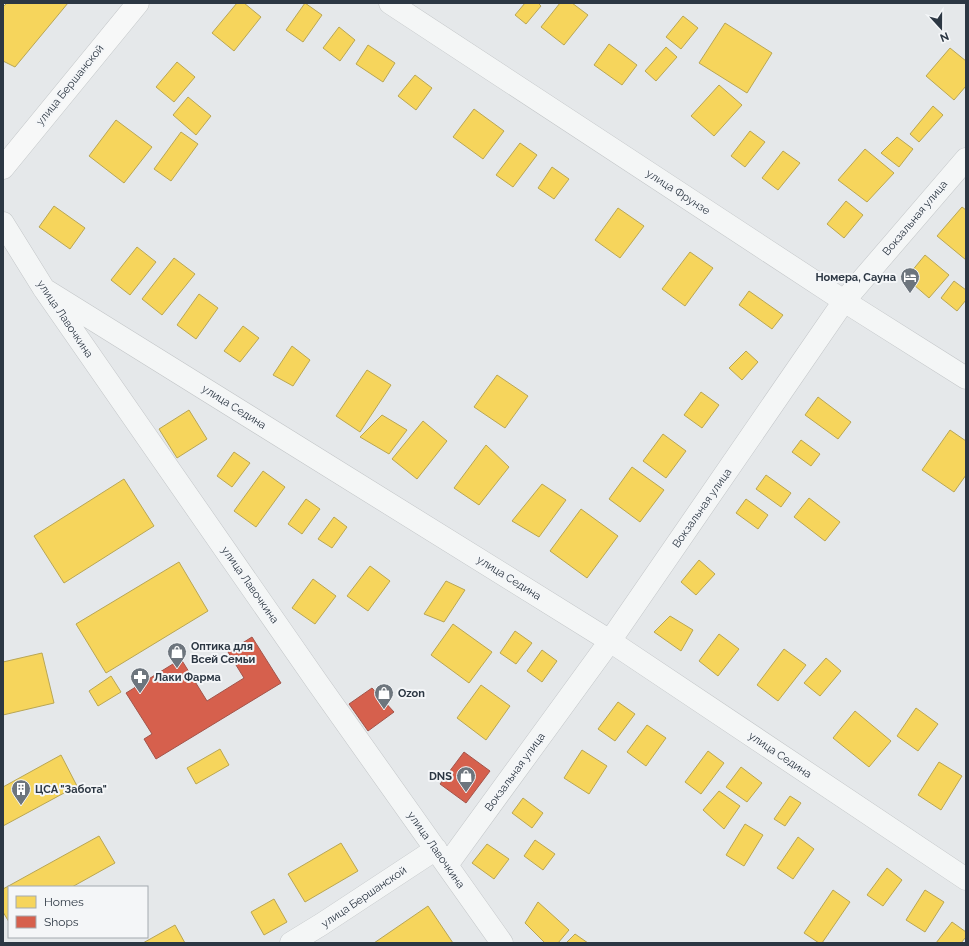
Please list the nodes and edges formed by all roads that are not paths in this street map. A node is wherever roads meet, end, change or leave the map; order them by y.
1 (138, 3) edge
2 (390, 3) edge
3 (966, 158) edge
4 (3, 168) edge
5 (3, 223) edge
6 (44, 290) junction
7 (844, 301) junction
8 (966, 378) edge
9 (610, 641) junction
10 (442, 857) junction
11 (966, 879) edge
12 (291, 943) edge
13 (502, 943) edge

1 - 4 street, улица Бершанской
2 - 7 street, улица Фрунзе
3 - 7 street, Вокзальная улица
5 - 6 street, улица Лавочкина
6 - 9 street, улица Седина
6 - 10 street, улица Лавочкина
7 - 8 street, улица Фрунзе
7 - 9 street, Вокзальная улица
9 - 10 street, Вокзальная улица
9 - 11 street, улица Седина
10 - 12 street, улица Бершанской
10 - 13 street, улица Лавочкина

